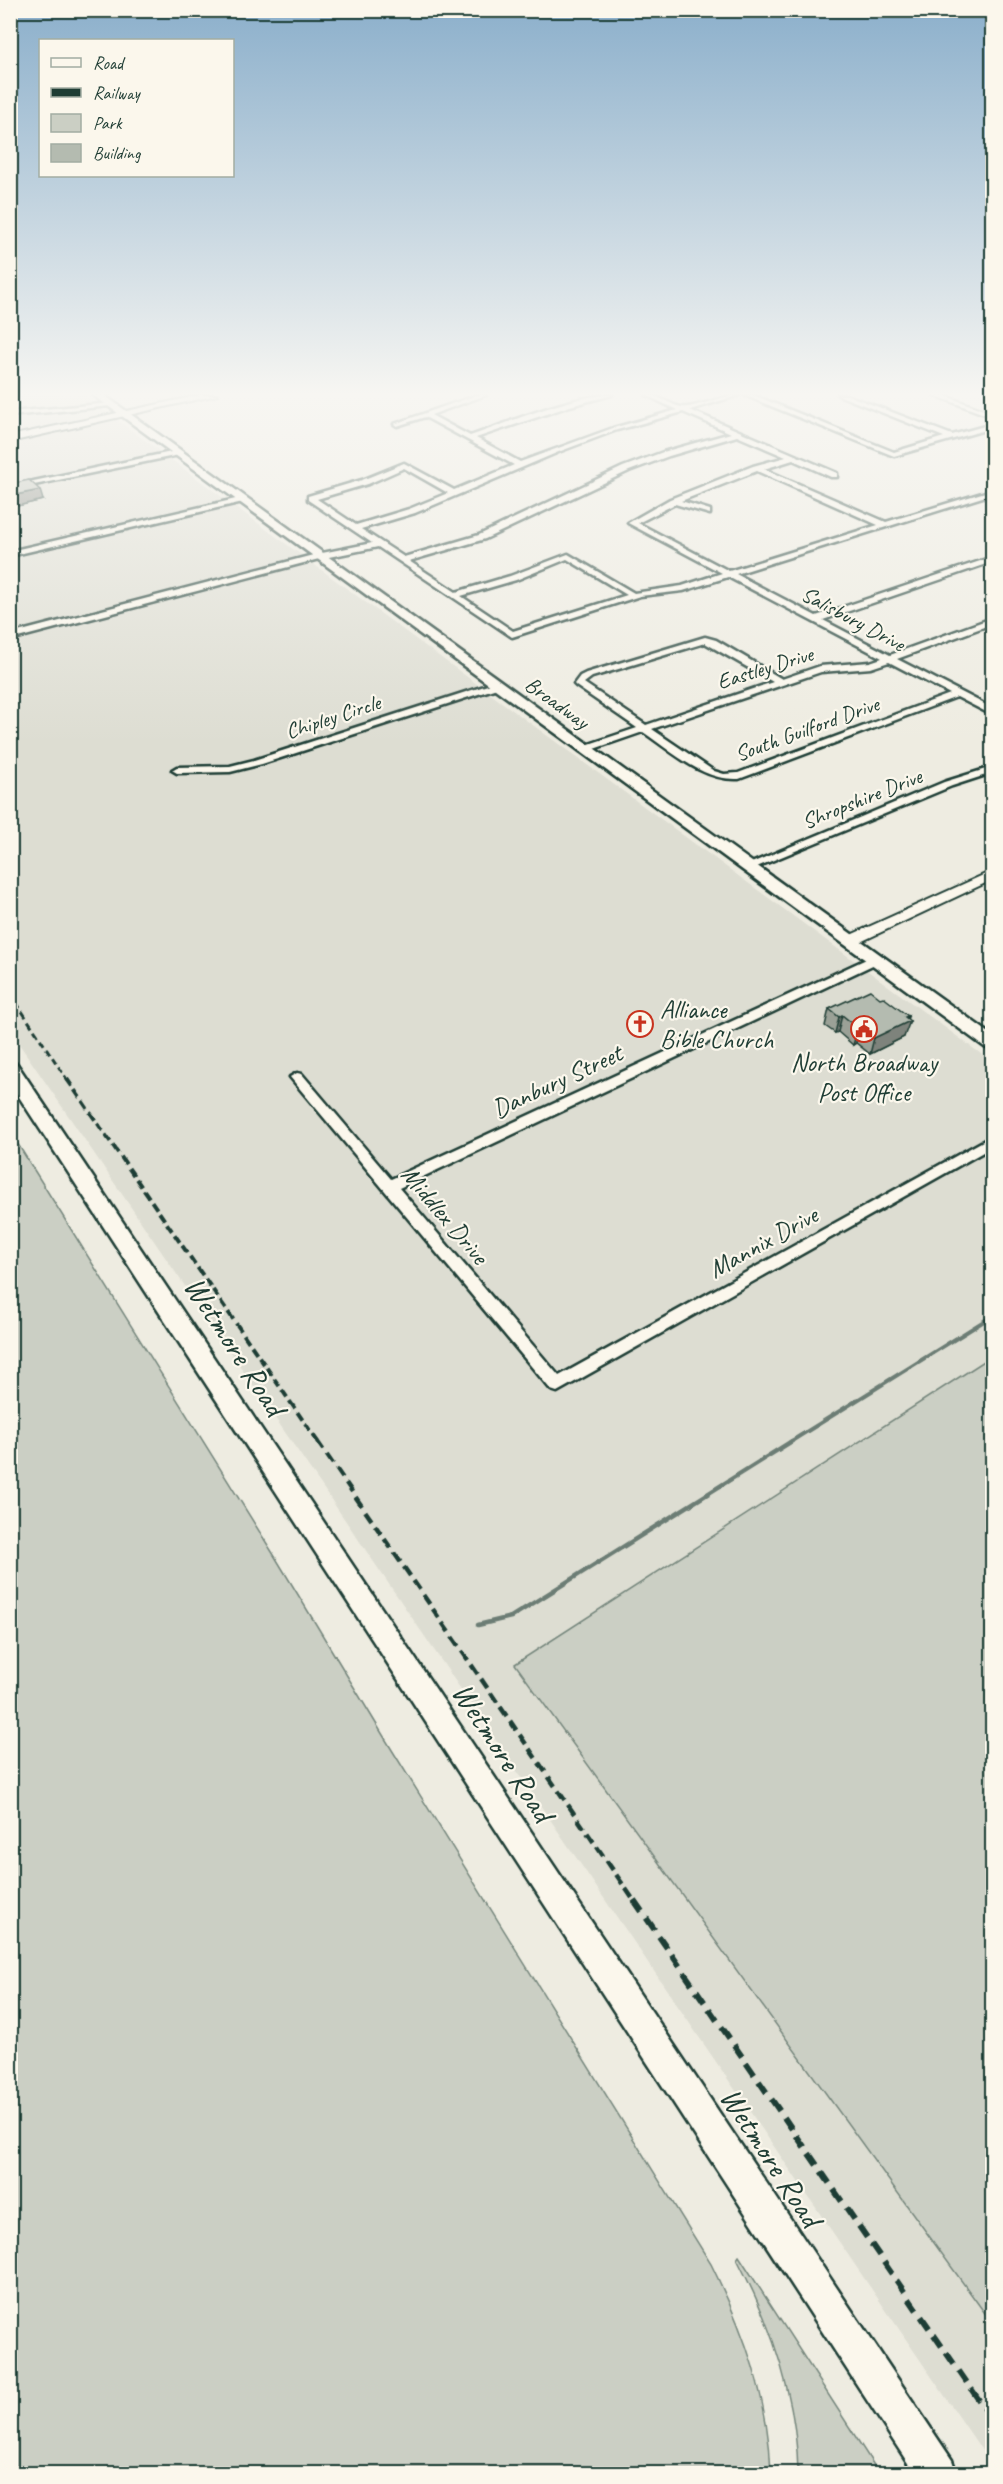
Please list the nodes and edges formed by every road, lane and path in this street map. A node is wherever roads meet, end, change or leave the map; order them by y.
1 (193, 511) edge
2 (256, 511) edge
3 (330, 511) edge
4 (415, 511) edge
5 (537, 511) edge
6 (655, 511) edge
7 (701, 511) edge
8 (853, 511) edge
9 (931, 511) edge
10 (707, 513) dead end
11 (885, 525) junction
12 (355, 528) junction
13 (379, 544) junction
14 (10, 554) edge
15 (321, 557) junction
16 (993, 559) edge
17 (404, 560) junction
18 (729, 574) junction
19 (455, 595) junction
20 (634, 596) junction
21 (816, 619) junction
22 (993, 621) edge
23 (10, 637) edge
24 (888, 659) junction
25 (780, 682) junction
26 (498, 685) junction
27 (957, 694) junction
28 (993, 712) edge
29 (645, 728) junction
30 (584, 749) junction
31 (177, 770) dead end
32 (993, 770) edge
33 (748, 867) junction
34 (993, 875) edge
35 (850, 941) junction
36 (875, 959) junction
37 (993, 1044) edge
38 (10, 1068) edge
39 (297, 1077) dead end
40 (993, 1141) edge
41 (389, 1186) junction
42 (557, 1385) joint
43 (938, 2474) edge

1 - 14 street
2 - 15 main road, Broadway
3 - 12 street
4 - 12 street
5 - 17 street
6 - 18 street, Salisbury Drive
7 - 10 street
8 - 11 street
9 - 11 street
11 - 18 street
12 - 13 street
13 - 15 street
13 - 17 street
15 - 23 street
15 - 26 main road, Broadway
16 - 21 street
17 - 19 street
18 - 20 street
18 - 21 street, Salisbury Drive
19 - 20 street
19 - 20 street
21 - 24 street, Salisbury Drive
22 - 24 street, Eastley Drive
24 - 25 street, Eastley Drive
24 - 27 street, Salisbury Drive
25 - 29 street, Eastley Drive
25 - 29 street, South Guilford Drive
26 - 30 main road, Broadway
26 - 31 street, Chipley Circle
27 - 28 street, Salisbury Drive
27 - 29 street, South Guilford Drive
29 - 30 street, Eastley Drive
30 - 33 main road, Broadway
32 - 33 street, Shropshire Drive
33 - 35 main road, Broadway
34 - 35 street
35 - 36 main road, Broadway
36 - 37 main road, Broadway
36 - 41 street, Danbury Street
38 - 43 main road, Wetmore Road
39 - 41 street, Middlex Drive
40 - 42 street, Mannix Drive
41 - 42 street, Middlex Drive

